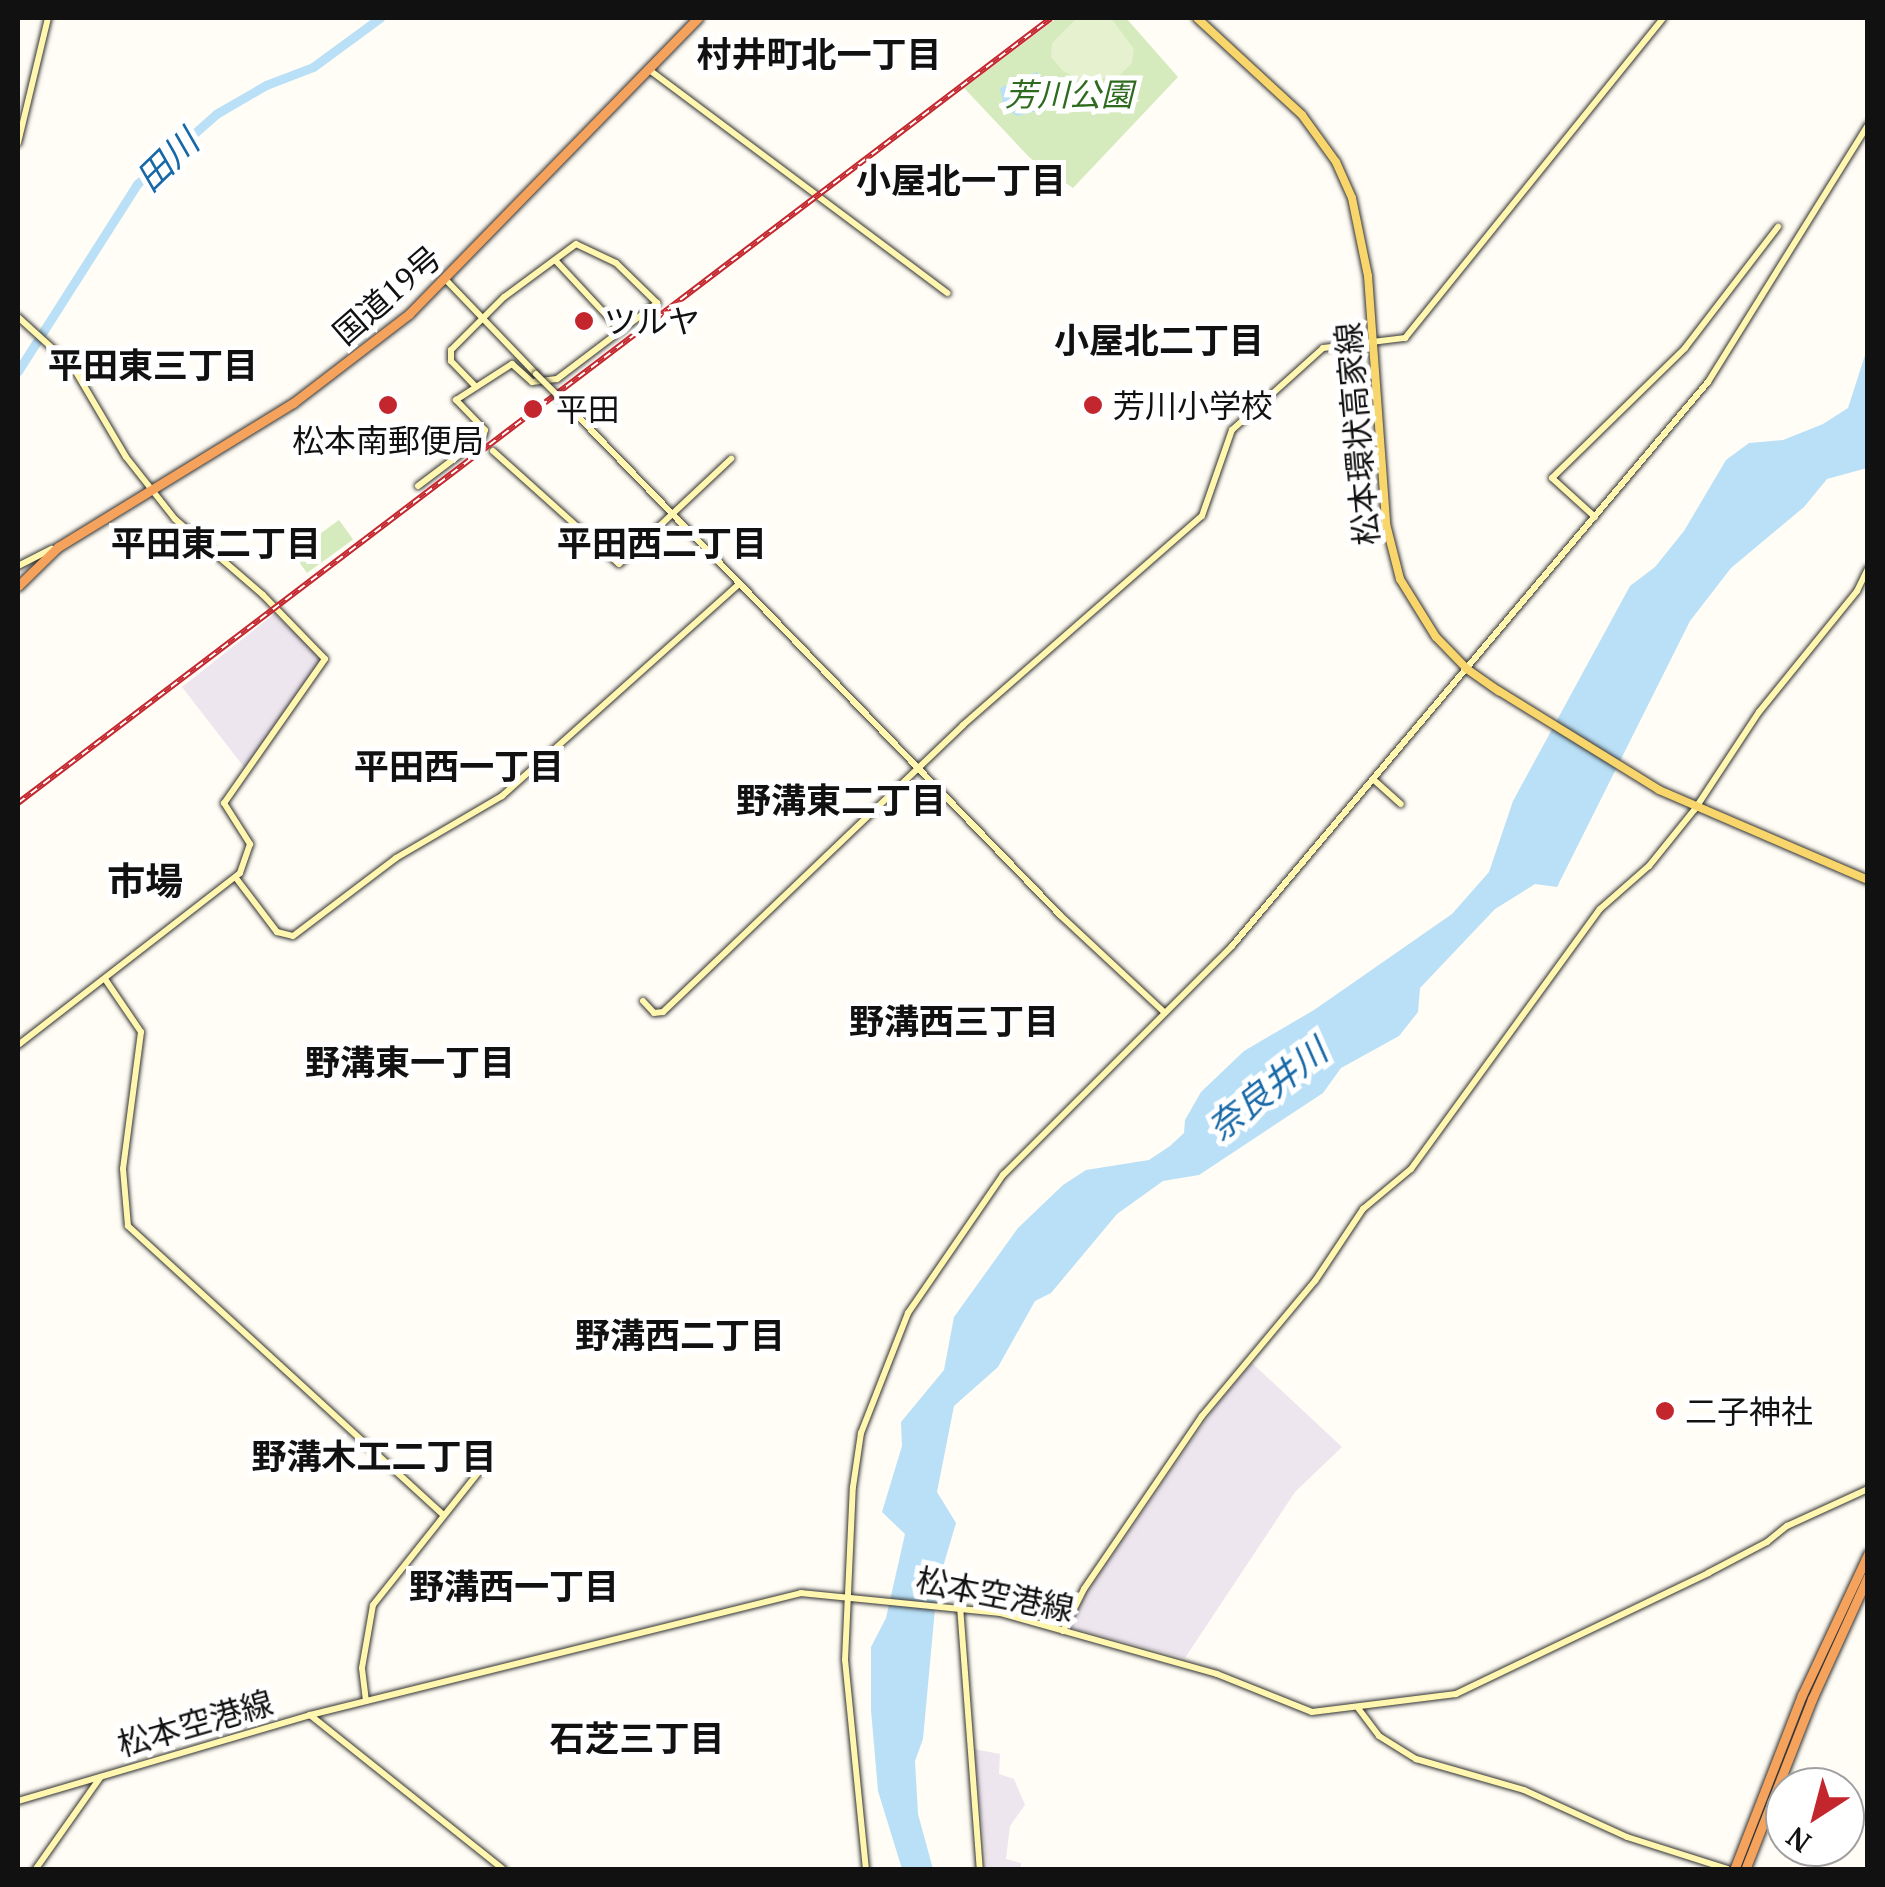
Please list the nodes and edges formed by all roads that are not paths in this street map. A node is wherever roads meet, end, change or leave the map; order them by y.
1 (48, 18) edge
2 (698, 18) edge
3 (1197, 18) edge
4 (1662, 18) edge
5 (648, 69) junction
6 (1868, 125) edge
7 (18, 143) edge
8 (1778, 227) dead end
9 (555, 260) junction
10 (446, 280) junction
11 (947, 293) dead end
12 (483, 318) junction
13 (21, 320) edge
14 (622, 331) junction
15 (1372, 342) junction
16 (476, 387) junction
17 (494, 452) dead end
18 (731, 460) dead end
19 (418, 486) dead end
20 (149, 489) junction
21 (672, 516) junction
22 (1595, 517) junction
23 (58, 547) junction
24 (18, 566) edge
25 (1868, 568) edge
26 (739, 584) junction
27 (18, 586) edge
28 (1467, 670) junction
29 (917, 768) junction
30 (1374, 780) junction
31 (1401, 804) dead end
32 (1695, 809) junction
33 (236, 878) junction
34 (1868, 880) edge
35 (104, 978) junction
36 (644, 1001) dead end
37 (1164, 1012) junction
38 (18, 1045) edge
39 (478, 1473) dead end
40 (1868, 1489) edge
41 (443, 1515) junction
42 (1868, 1554) edge
43 (1868, 1576) edge
44 (851, 1596) junction
45 (958, 1606) junction
46 (1063, 1631) junction
47 (366, 1701) junction
48 (1358, 1708) junction
49 (310, 1715) junction
50 (100, 1776) junction
51 (18, 1800) edge
52 (1731, 1869) edge
53 (35, 1870) edge
54 (504, 1870) edge
55 (866, 1870) edge
56 (980, 1870) edge
57 (1745, 1870) edge

1 - 7 street
2 - 5 highway, 国道19号
3 - 15 main road, 松本環状高家線
4 - 15 street
5 - 10 highway, 国道19号
5 - 11 street
6 - 22 street
8 - 22 street
9 - 12 street
9 - 14 street
9 - 14 street
10 - 12 street
10 - 20 highway, 国道19号
12 - 16 street
12 - 21 street, bridge
13 - 20 street
14 - 16 street
15 - 28 main road, 松本環状高家線
15 - 29 street
16 - 19 street
17 - 21 street
18 - 21 street
20 - 23 highway, 国道19号
20 - 33 street
21 - 26 street
22 - 28 street
23 - 24 street
23 - 27 highway, 国道19号
25 - 32 street
26 - 29 street
26 - 33 street
28 - 30 street
28 - 32 main road, 松本環状高家線
29 - 36 street
29 - 37 street
30 - 31 street
30 - 37 street
32 - 34 main road, 松本環状高家線
32 - 46 street
33 - 35 street
35 - 38 street
35 - 41 street
37 - 44 street
39 - 41 street
40 - 48 street, 松本空港線
41 - 47 street
42 - 52 highway
43 - 57 highway
44 - 45 street, 松本空港線
44 - 47 street, 松本空港線
44 - 55 street
45 - 46 street, 松本空港線
45 - 56 street
46 - 48 street, 松本空港線
47 - 49 street, 松本空港線
48 - 52 street
49 - 50 street, 松本空港線
49 - 54 street
50 - 51 street, 松本空港線
50 - 53 street

